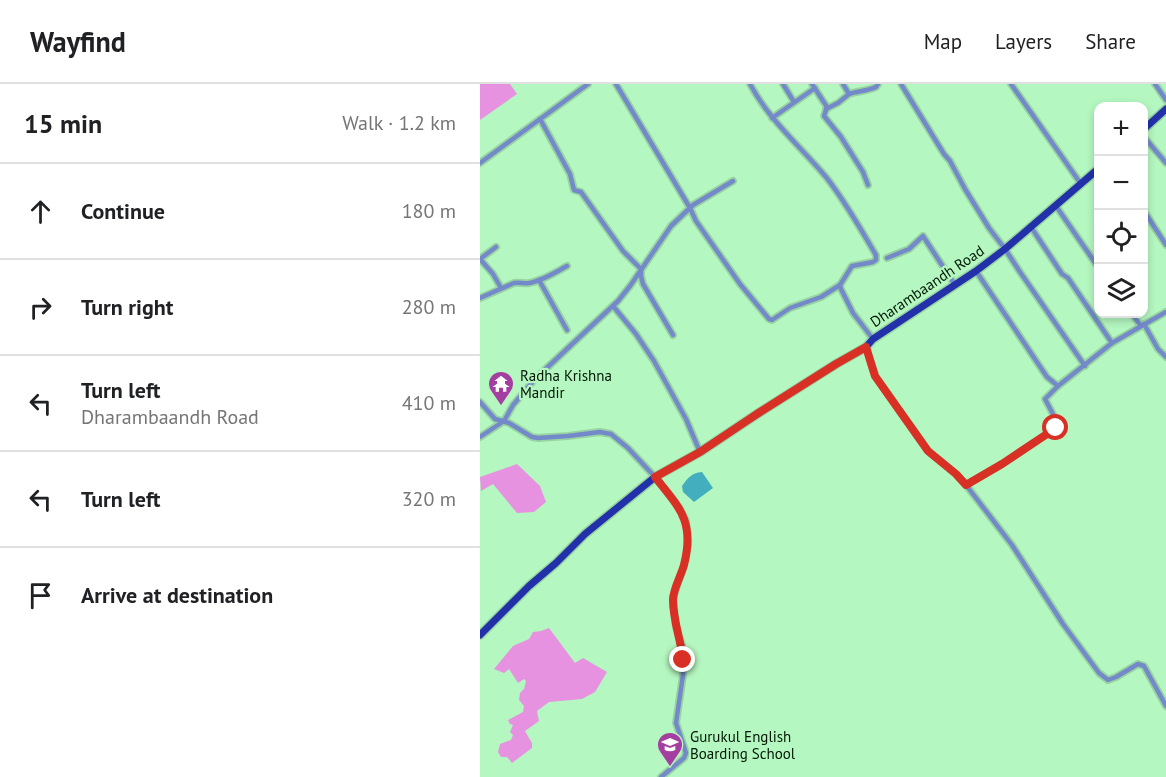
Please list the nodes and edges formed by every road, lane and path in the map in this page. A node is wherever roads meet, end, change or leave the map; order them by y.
1 (588, 84) edge
2 (616, 84) edge
3 (750, 84) edge
4 (783, 84) edge
5 (843, 84) edge
6 (878, 84) edge
7 (902, 84) edge
8 (1011, 84) edge
9 (1155, 84) edge
10 (813, 86) edge
11 (849, 94) junction
12 (1166, 100) edge
13 (794, 102) junction
14 (1166, 109) edge
15 (826, 110) junction
16 (772, 117) junction
17 (540, 119) junction
18 (1148, 125) edge
19 (1148, 143) edge
20 (480, 163) edge
21 (1166, 163) edge
22 (1094, 173) edge
23 (733, 181) dead end
24 (1081, 184) junction
25 (868, 185) dead end
26 (1056, 206) junction
27 (690, 208) junction
28 (1148, 218) edge
29 (1030, 227) junction
30 (1166, 245) edge
31 (496, 247) dead end
32 (1005, 249) junction
33 (887, 258) dead end
34 (1096, 264) edge
35 (567, 266) dead end
36 (641, 269) junction
37 (976, 271) junction
38 (538, 280) junction
39 (840, 285) junction
40 (954, 285) junction
41 (501, 288) junction
42 (480, 298) edge
43 (613, 306) junction
44 (1166, 312) edge
45 (1136, 318) edge
46 (1142, 325) junction
47 (567, 330) dead end
48 (673, 335) dead end
49 (873, 339) junction
50 (1112, 343) junction
51 (866, 347) junction
52 (1166, 357) edge
53 (1085, 366) junction
54 (1058, 386) junction
55 (480, 402) edge
56 (504, 422) junction
57 (480, 437) edge
58 (700, 452) junction
59 (655, 477) junction
60 (966, 485) junction
61 (480, 635) edge
62 (1165, 703) edge
63 (661, 777) edge

1 - 17 street
2 - 27 street
3 - 16 street
4 - 13 street
5 - 11 street
6 - 11 street
7 - 32 street
8 - 24 street
9 - 12 street
10 - 13 street
10 - 15 street
11 - 15 street
13 - 16 street
14 - 18 main road
15 - 25 street
16 - 39 street
17 - 20 street
17 - 36 street
19 - 21 street
22 - 24 main road, Dharambaandh Road
23 - 27 street
24 - 26 main road, Dharambaandh Road
26 - 29 main road, Dharambaandh Road
26 - 34 street
27 - 36 street
27 - 39 street
28 - 30 street
29 - 32 main road, Dharambaandh Road
29 - 50 street
31 - 41 street
32 - 37 main road, Dharambaandh Road
32 - 53 street
33 - 40 street
35 - 38 street
36 - 43 street
36 - 48 street
37 - 40 main road, Dharambaandh Road
37 - 54 street
38 - 41 street
38 - 47 street
39 - 49 street
40 - 49 main road, Dharambaandh Road
41 - 42 street
43 - 56 street
43 - 58 street
44 - 46 street
45 - 46 street
46 - 50 street
46 - 52 street
49 - 51 main road, Dharambaandh Road
50 - 53 street
51 - 58 main road, Dharambaandh Road
51 - 60 street
53 - 54 street
54 - 60 street
55 - 56 street
56 - 57 street
56 - 59 street
58 - 59 main road, Dharambaandh Road
59 - 61 main road, Dharambaandh Road
59 - 63 street
60 - 62 street

